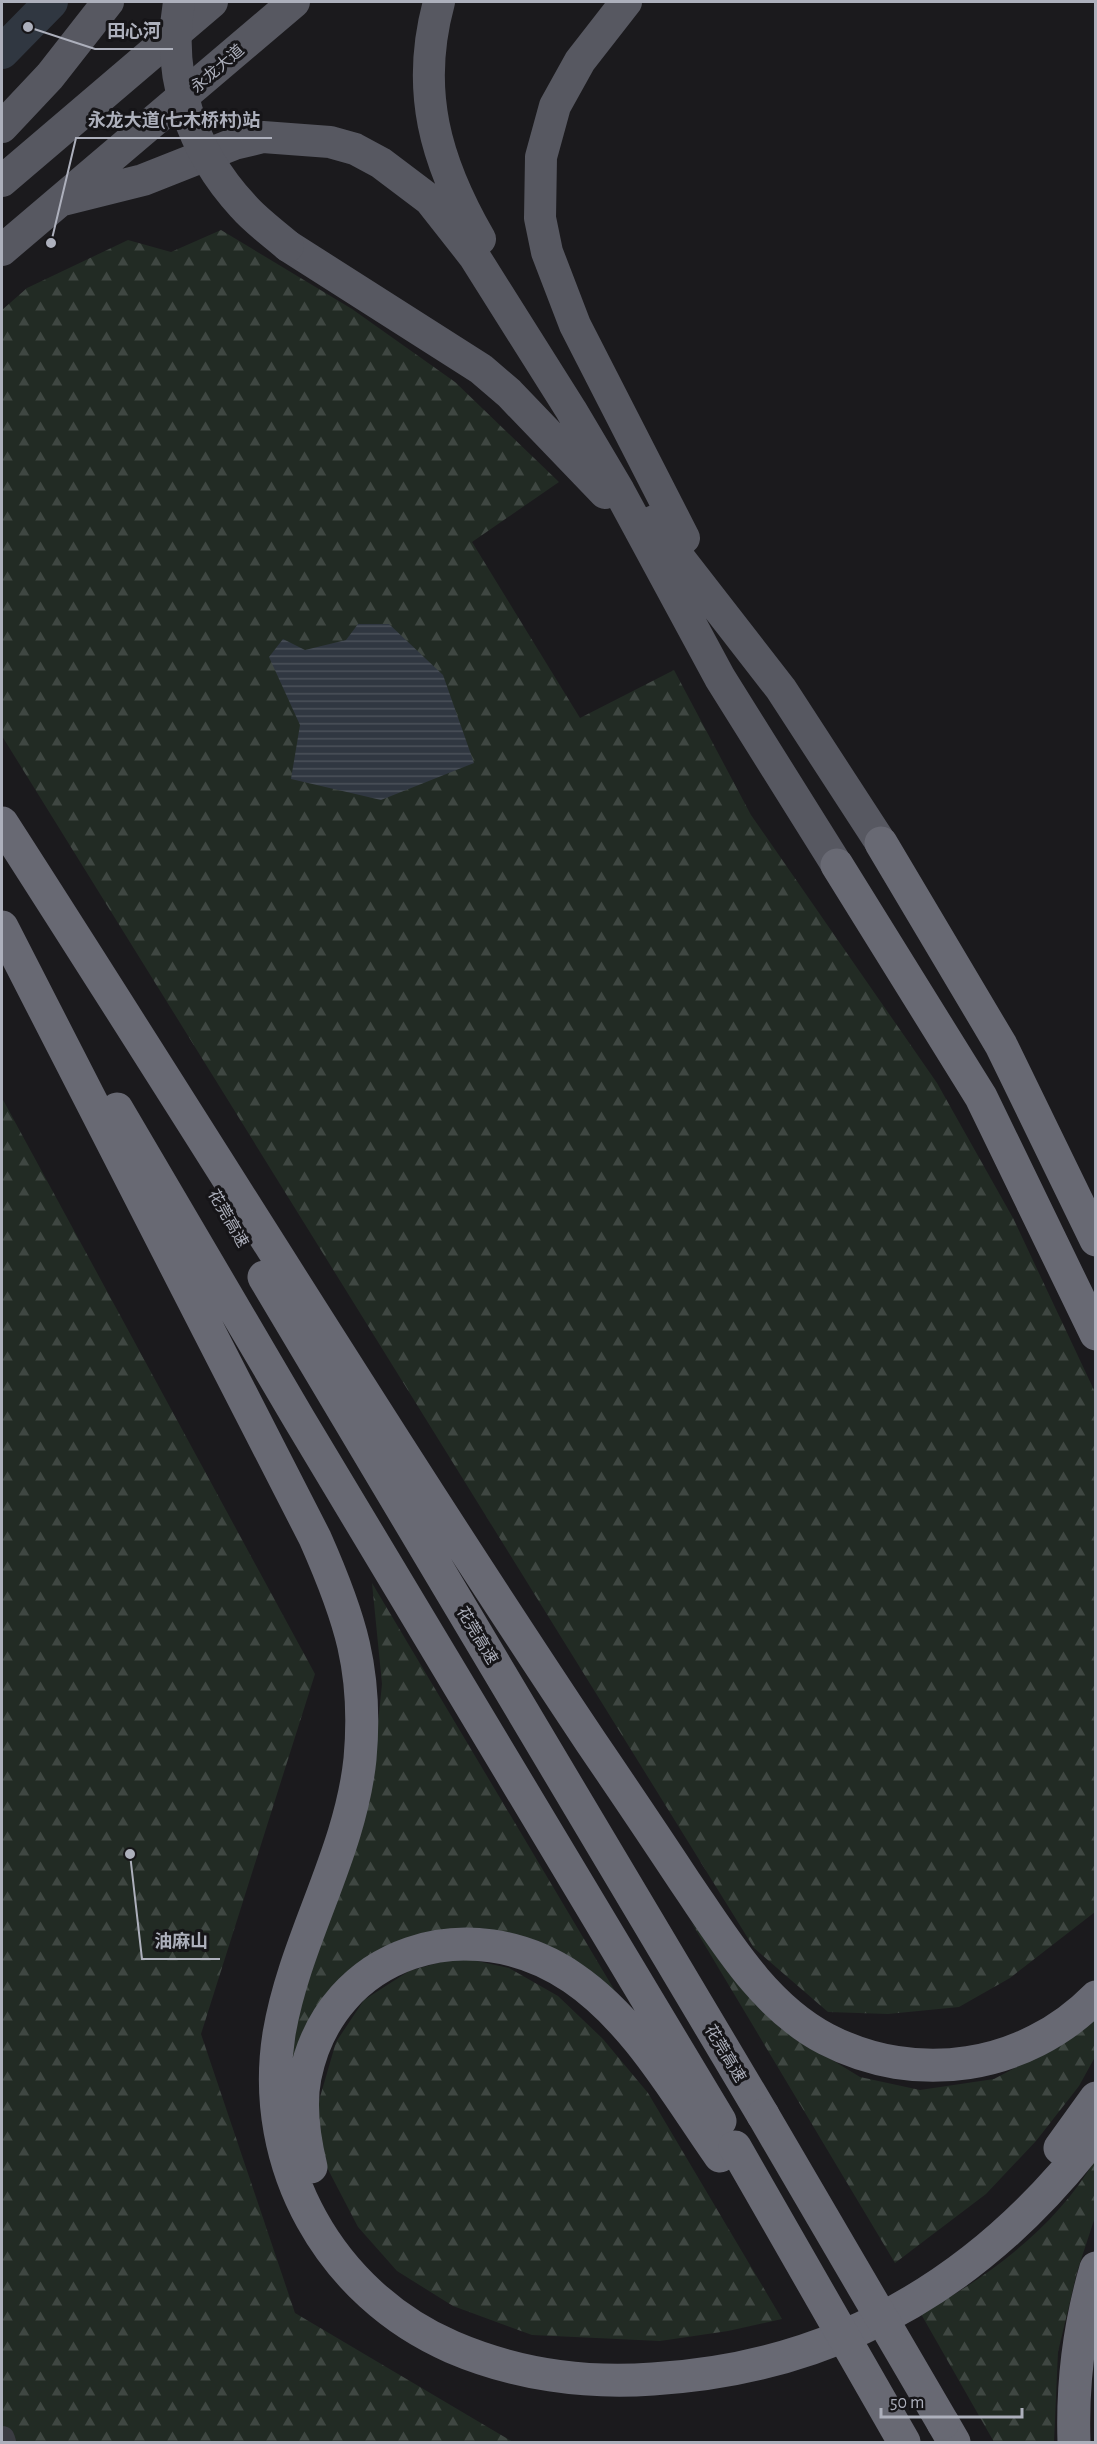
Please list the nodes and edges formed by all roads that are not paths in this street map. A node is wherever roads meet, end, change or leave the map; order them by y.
1 (108, 2) edge
2 (178, 2) edge
3 (212, 2) edge
4 (294, 2) edge
5 (438, 2) edge
6 (626, 2) edge
7 (2, 127) edge
8 (2, 181) edge
9 (63, 200) junction
10 (2, 250) edge
11 (660, 571) junction
12 (728, 621) junction
13 (2, 823) edge
14 (2, 829) edge
15 (881, 843) joint
16 (837, 865) joint
17 (2, 910) edge
18 (2, 927) edge
19 (1095, 1240) edge
20 (1095, 1334) edge
21 (1095, 1997) edge
22 (1095, 2098) edge
23 (1095, 2134) edge
24 (727, 2152) junction
25 (1095, 2268) edge
26 (949, 2433) edge
27 (886, 2442) edge
28 (904, 2442) edge
29 (1074, 2442) edge

1 - 7 main road
2 - 11 main road, bridge
3 - 8 main road
4 - 9 main road, 永龙大道
5 - 12 main road
6 - 12 main road
9 - 10 main road, 永龙大道
9 - 11 main road
11 - 16 main road
12 - 15 main road
13 - 21 highway
14 - 26 highway, 花莞高速, bridge
15 - 19 highway
16 - 20 highway
17 - 24 highway
18 - 23 highway
22 - 24 highway
24 - 27 highway
24 - 28 highway, bridge
25 - 29 highway

